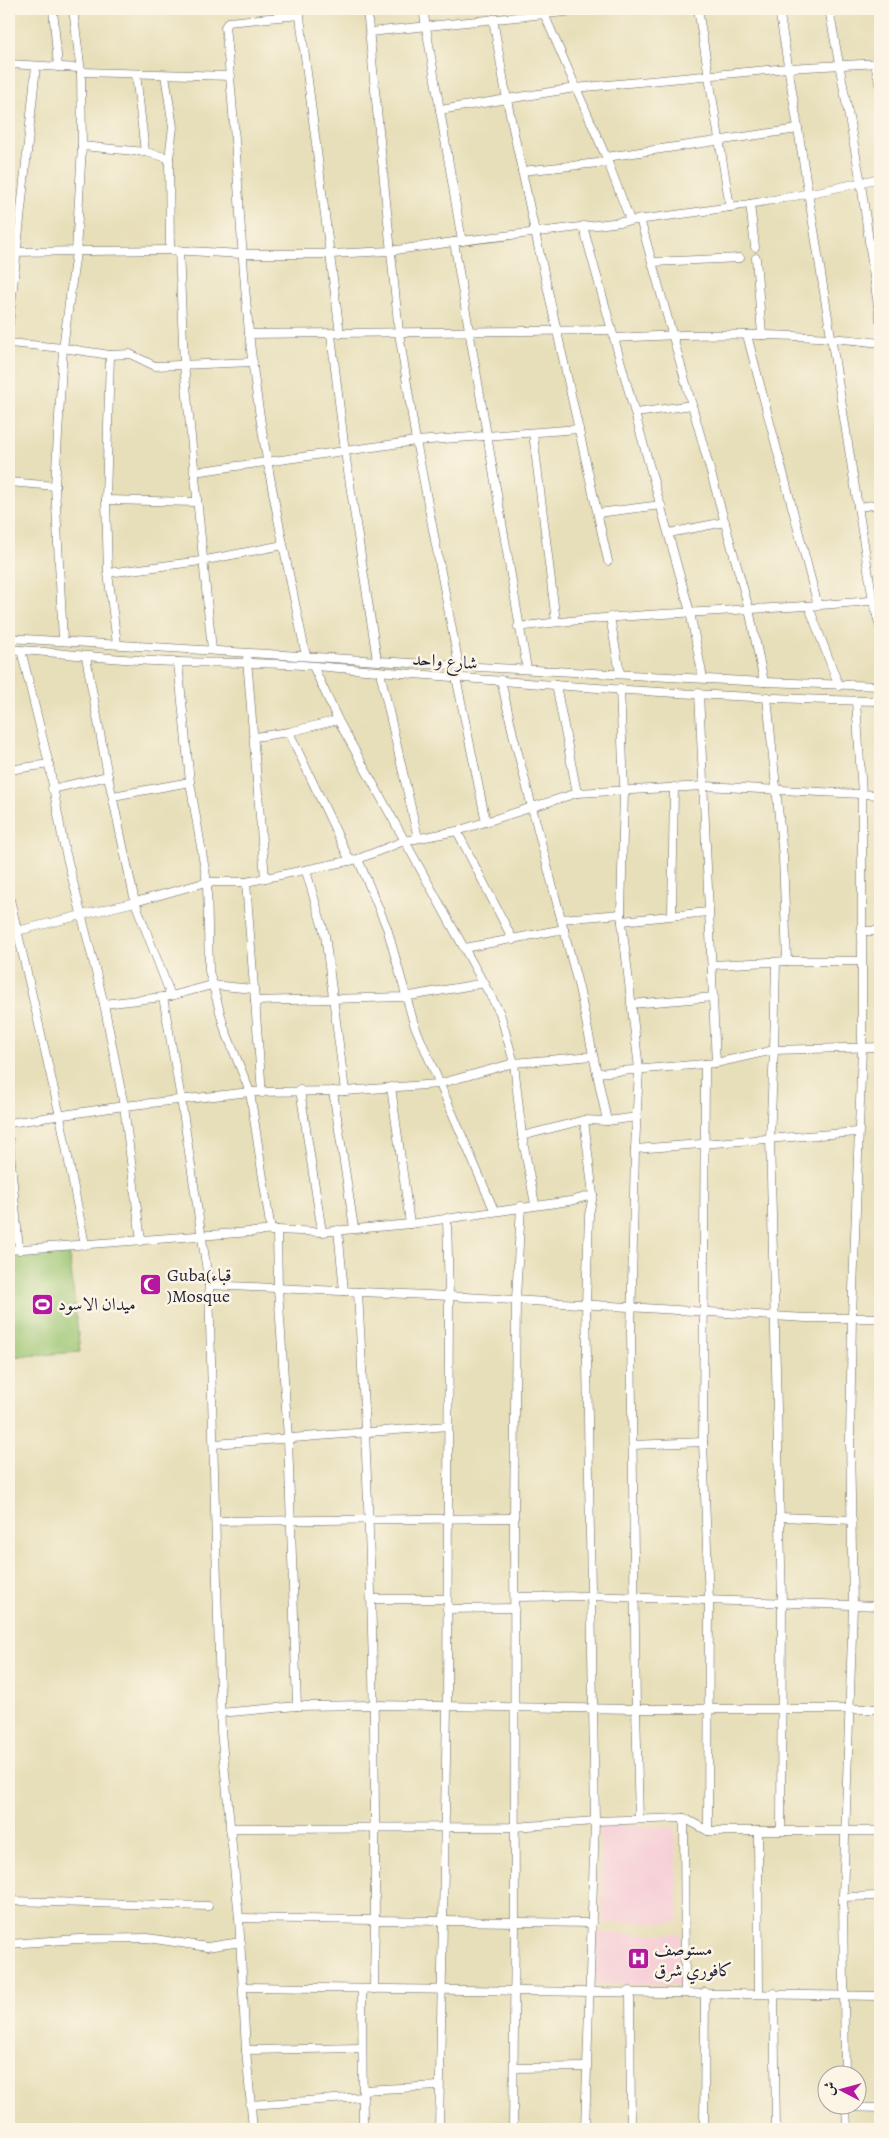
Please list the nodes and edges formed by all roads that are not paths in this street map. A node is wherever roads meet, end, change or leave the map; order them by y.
1 (53, 9) edge
2 (73, 9) edge
3 (367, 9) edge
4 (423, 9) edge
5 (594, 9) edge
6 (698, 9) edge
7 (779, 9) edge
8 (829, 9) edge
9 (543, 11) edge
10 (300, 12) edge
11 (493, 19) junction
12 (426, 26) junction
13 (370, 32) junction
14 (9, 64) edge
15 (840, 64) junction
16 (878, 64) edge
17 (36, 66) junction
18 (58, 67) junction
19 (788, 68) junction
20 (80, 70) junction
21 (136, 74) junction
22 (165, 75) junction
23 (709, 75) junction
24 (231, 76) junction
25 (880, 85) edge
26 (575, 88) junction
27 (507, 100) junction
28 (440, 110) junction
29 (798, 129) junction
30 (718, 139) junction
31 (82, 146) junction
32 (145, 152) junction
33 (169, 158) junction
34 (607, 160) junction
35 (522, 171) junction
36 (880, 178) edge
37 (861, 183) junction
38 (809, 195) junction
39 (750, 204) junction
40 (730, 207) junction
41 (640, 219) junction
42 (630, 220) junction
43 (583, 226) junction
44 (535, 232) junction
45 (458, 242) junction
46 (755, 247) dead end
47 (174, 250) junction
48 (389, 251) junction
49 (12, 252) edge
50 (76, 252) junction
51 (242, 254) junction
52 (331, 254) junction
53 (740, 258) dead end
54 (756, 258) dead end
55 (653, 262) junction
56 (880, 321) edge
57 (9, 325) edge
58 (559, 332) junction
59 (470, 333) junction
60 (249, 334) junction
61 (340, 334) junction
62 (399, 334) junction
63 (613, 334) junction
64 (331, 335) junction
65 (747, 335) junction
66 (762, 335) junction
67 (674, 336) junction
68 (830, 336) junction
69 (9, 343) edge
70 (880, 343) edge
71 (63, 348) junction
72 (110, 355) junction
73 (253, 362) junction
74 (184, 365) junction
75 (692, 405) junction
76 (636, 413) junction
77 (579, 429) junction
78 (533, 433) junction
79 (488, 434) junction
80 (416, 441) junction
81 (345, 452) junction
82 (268, 463) junction
83 (194, 472) junction
84 (9, 482) edge
85 (55, 486) junction
86 (106, 500) junction
87 (196, 502) junction
88 (880, 504) edge
89 (660, 505) junction
90 (858, 507) junction
91 (598, 513) junction
92 (725, 522) junction
93 (669, 533) junction
94 (283, 546) junction
95 (608, 561) dead end
96 (201, 562) junction
97 (108, 573) junction
98 (877, 600) edge
99 (818, 606) junction
100 (809, 607) junction
101 (749, 609) junction
102 (690, 612) junction
103 (610, 618) junction
104 (556, 622) junction
105 (518, 627) junction
106 (880, 627) edge
107 (9, 638) edge
108 (63, 640) junction
109 (116, 644) junction
110 (9, 649) edge
111 (22, 650) junction
112 (212, 650) junction
113 (247, 652) junction
114 (306, 656) junction
115 (86, 657) junction
116 (377, 660) junction
117 (178, 662) junction
118 (247, 662) junction
119 (313, 666) junction
120 (459, 666) junction
121 (527, 669) junction
122 (586, 671) junction
123 (380, 672) junction
124 (620, 673) junction
125 (456, 677) junction
126 (703, 678) junction
127 (501, 680) junction
128 (764, 682) junction
129 (556, 685) junction
130 (583, 686) junction
131 (839, 686) junction
132 (880, 686) edge
133 (620, 688) junction
134 (700, 693) junction
135 (767, 698) junction
136 (856, 701) junction
137 (880, 701) edge
138 (338, 720) junction
139 (289, 732) junction
140 (255, 737) junction
141 (49, 764) junction
142 (9, 770) edge
143 (108, 776) junction
144 (190, 782) junction
145 (704, 786) junction
146 (674, 787) junction
147 (52, 789) junction
148 (624, 790) junction
149 (778, 791) junction
150 (578, 793) junction
151 (862, 794) junction
152 (880, 795) edge
153 (113, 796) junction
154 (533, 807) junction
155 (486, 822) junction
156 (457, 831) junction
157 (418, 838) junction
158 (404, 841) junction
159 (354, 860) junction
160 (306, 871) junction
161 (265, 878) junction
162 (207, 882) junction
163 (246, 882) junction
164 (9, 895) edge
165 (135, 902) junction
166 (708, 912) junction
167 (79, 914) junction
168 (672, 915) junction
169 (622, 917) junction
170 (561, 919) junction
171 (564, 929) junction
172 (860, 931) junction
173 (880, 931) edge
174 (13, 932) edge
175 (514, 940) junction
176 (465, 948) junction
177 (787, 961) junction
178 (861, 961) junction
179 (776, 962) junction
180 (713, 965) junction
181 (484, 983) junction
182 (212, 985) junction
183 (253, 989) junction
184 (167, 997) junction
185 (404, 997) junction
186 (714, 997) junction
187 (333, 999) junction
188 (255, 1001) junction
189 (104, 1004) junction
190 (631, 1004) junction
191 (880, 1047) edge
192 (862, 1048) junction
193 (774, 1050) junction
194 (593, 1056) junction
195 (514, 1063) junction
196 (716, 1063) junction
197 (705, 1064) junction
198 (639, 1069) junction
199 (597, 1073) junction
200 (438, 1084) junction
201 (391, 1087) junction
202 (300, 1090) junction
203 (332, 1091) junction
204 (345, 1091) junction
205 (250, 1092) junction
206 (262, 1092) junction
207 (182, 1099) junction
208 (124, 1106) junction
209 (60, 1116) junction
210 (637, 1117) junction
211 (584, 1120) junction
212 (607, 1121) junction
213 (9, 1123) edge
214 (858, 1132) junction
215 (522, 1136) junction
216 (770, 1138) junction
217 (9, 1140) edge
218 (703, 1143) junction
219 (635, 1149) junction
220 (593, 1195) junction
221 (535, 1204) junction
222 (521, 1206) junction
223 (494, 1210) junction
224 (447, 1218) junction
225 (410, 1224) junction
226 (354, 1228) junction
227 (274, 1230) junction
228 (338, 1230) junction
229 (322, 1232) junction
230 (203, 1236) junction
231 (141, 1241) junction
232 (85, 1245) junction
233 (9, 1250) edge
234 (19, 1250) junction
235 (208, 1285) junction
236 (278, 1289) junction
237 (344, 1291) junction
238 (358, 1292) junction
239 (449, 1296) junction
240 (516, 1299) junction
241 (586, 1304) junction
242 (632, 1307) junction
243 (703, 1312) junction
244 (776, 1316) junction
245 (852, 1317) junction
246 (880, 1318) edge
247 (448, 1426) junction
248 (366, 1431) junction
249 (288, 1438) junction
250 (703, 1442) junction
251 (214, 1444) junction
252 (633, 1445) junction
253 (780, 1517) junction
254 (368, 1518) junction
255 (449, 1518) junction
256 (514, 1518) junction
257 (291, 1519) junction
258 (217, 1520) junction
259 (852, 1520) junction
260 (515, 1596) junction
261 (590, 1596) junction
262 (634, 1598) junction
263 (370, 1599) junction
264 (447, 1599) junction
265 (708, 1601) junction
266 (782, 1602) junction
267 (853, 1606) junction
268 (880, 1606) edge
269 (515, 1608) junction
270 (447, 1610) junction
271 (374, 1705) junction
272 (297, 1706) junction
273 (447, 1707) junction
274 (515, 1708) junction
275 (709, 1708) junction
276 (592, 1709) junction
277 (880, 1709) edge
278 (636, 1710) junction
279 (781, 1710) junction
280 (850, 1710) junction
281 (220, 1713) junction
282 (684, 1818) junction
283 (639, 1819) junction
284 (595, 1821) junction
285 (375, 1827) junction
286 (444, 1827) junction
287 (516, 1827) junction
288 (230, 1828) junction
289 (781, 1830) junction
290 (708, 1831) junction
291 (758, 1831) junction
292 (880, 1831) edge
293 (844, 1832) junction
294 (843, 1896) junction
295 (880, 1896) edge
296 (9, 1901) edge
297 (208, 1906) dead end
298 (239, 1918) junction
299 (375, 1921) junction
300 (443, 1922) junction
301 (515, 1922) junction
302 (592, 1923) junction
303 (241, 1942) junction
304 (9, 1944) edge
305 (244, 1987) junction
306 (362, 1989) junction
307 (374, 1989) junction
308 (442, 1990) junction
309 (514, 1991) junction
310 (588, 1991) junction
311 (630, 1991) junction
312 (685, 1992) junction
313 (705, 1992) junction
314 (759, 1993) junction
315 (774, 1993) junction
316 (843, 1994) junction
317 (880, 1996) edge
318 (362, 2048) junction
319 (246, 2050) junction
320 (845, 2066) edge
321 (585, 2067) junction
322 (514, 2068) junction
323 (439, 2086) junction
324 (363, 2093) junction
325 (250, 2105) junction
326 (866, 2107) edge
327 (880, 2108) edge
328 (846, 2116) edge
329 (253, 2129) edge
330 (363, 2129) edge
331 (439, 2129) edge
332 (513, 2129) edge
333 (585, 2129) edge
334 (631, 2129) edge
335 (704, 2129) edge
336 (776, 2129) edge
337 (847, 2129) edge

1 - 18 street
2 - 20 street
3 - 13 street
4 - 12 street
5 - 9 street
6 - 23 street
7 - 19 street
8 - 15 street
9 - 11 street
9 - 26 street
10 - 24 street
10 - 52 street
11 - 12 street
11 - 27 street
12 - 13 street
12 - 28 street
13 - 48 street
14 - 17 street
15 - 16 street
15 - 19 street
15 - 37 street
16 - 25 street
17 - 18 street
17 - 49 street
18 - 20 street
19 - 23 street
19 - 29 street
20 - 21 street
20 - 31 street
21 - 22 street
21 - 32 street
22 - 24 street
22 - 33 street
23 - 26 street
23 - 30 street
24 - 51 street
26 - 27 street
26 - 34 street
27 - 28 street
27 - 35 street
28 - 45 street
29 - 30 street
29 - 38 street
30 - 34 street
30 - 40 street
31 - 32 street
31 - 50 street
32 - 33 street
33 - 47 street
34 - 35 street
34 - 42 street
35 - 44 street
36 - 37 street
37 - 38 street
37 - 56 street
38 - 39 street
38 - 68 street
39 - 40 street
39 - 46 street
40 - 41 street
41 - 42 street
41 - 55 street
42 - 43 street
43 - 44 street
43 - 63 street
44 - 45 street
44 - 58 street
45 - 48 street
45 - 59 street
47 - 50 street
47 - 51 street
47 - 74 street
48 - 52 street
48 - 62 street
49 - 50 street
49 - 57 street
50 - 71 street
51 - 52 street
51 - 60 street
52 - 61 street
53 - 55 street
54 - 66 street
55 - 67 street
58 - 59 street
58 - 63 street
58 - 77 street
59 - 62 street
59 - 79 street
60 - 64 street
60 - 73 street
61 - 62 street
61 - 64 street
62 - 80 street
63 - 67 street
63 - 76 street
64 - 81 street
65 - 66 street
65 - 67 street
65 - 99 street
66 - 68 street
67 - 75 street
68 - 70 street
68 - 90 street
69 - 71 street
71 - 72 street
71 - 85 street
72 - 74 street
72 - 86 street
73 - 74 street
73 - 82 street
74 - 83 street
75 - 76 street
75 - 92 street
76 - 89 street
77 - 78 street
77 - 91 street
78 - 79 street
78 - 104 street
79 - 80 street
79 - 105 street
80 - 81 street
80 - 120 street
81 - 82 street
81 - 116 street
82 - 83 street
82 - 94 street
83 - 87 street
84 - 85 street
85 - 108 street
86 - 87 street
86 - 97 street
87 - 96 street
88 - 90 street
89 - 91 street
89 - 93 street
90 - 98 street
91 - 95 street
92 - 93 street
92 - 101 street
93 - 102 street
94 - 96 street
94 - 114 street
96 - 97 street
96 - 112 street
97 - 109 street
98 - 99 street
98 - 106 street
99 - 100 street
100 - 101 street
100 - 131 street
101 - 102 street
101 - 128 street
102 - 103 street
102 - 126 street
103 - 104 street
103 - 124 street
104 - 105 street
105 - 121 street
107 - 108 street, شارع واحد
108 - 109 street, شارع واحد
109 - 112 street, شارع واحد
110 - 111 street, شارع واحد
111 - 115 street, شارع واحد
111 - 141 street
112 - 113 street, شارع واحد
113 - 114 street, شارع واحد
113 - 118 street
114 - 116 street, شارع واحد
115 - 117 street, شارع واحد
115 - 143 street
116 - 120 street, شارع واحد
117 - 118 street, شارع واحد
117 - 144 street
118 - 119 street, شارع واحد
118 - 140 street
119 - 123 street, شارع واحد
119 - 138 street
120 - 121 street, شارع واحد
121 - 122 street, شارع واحد
122 - 124 street, شارع واحد
122 - 130 street
123 - 125 street, شارع واحد
123 - 157 street
124 - 126 street, شارع واحد
125 - 127 street, شارع واحد
125 - 155 street
126 - 128 street, شارع واحد
127 - 129 street, شارع واحد
127 - 154 street
128 - 131 street, شارع واحد
129 - 130 street, شارع واحد
129 - 150 street
130 - 133 street, شارع واحد
131 - 132 street, شارع واحد
133 - 134 street, شارع واحد
133 - 148 street
134 - 135 street, شارع واحد
134 - 145 street
135 - 136 street, شارع واحد
135 - 149 street
136 - 137 street, شارع واحد
136 - 151 street
138 - 139 street
138 - 158 street
139 - 140 street
139 - 159 street
140 - 161 street
141 - 142 street
141 - 147 street
143 - 147 street
143 - 153 street
144 - 153 street
144 - 162 street
145 - 146 street
145 - 149 street
145 - 166 street
146 - 148 street
146 - 168 street
147 - 167 street
148 - 150 street
148 - 169 street
149 - 151 street
149 - 177 street
150 - 154 street
151 - 152 street
151 - 172 street
153 - 165 street
154 - 155 street
154 - 170 street
155 - 156 street
156 - 157 street
156 - 175 street
157 - 158 street
158 - 159 street
158 - 176 street
159 - 160 street
159 - 185 street
160 - 161 street
160 - 187 street
161 - 163 street
162 - 163 street
162 - 165 street
162 - 182 street
163 - 183 street
164 - 174 street
165 - 167 street
165 - 184 street
166 - 168 street
166 - 180 street
167 - 174 street
167 - 189 street
168 - 169 street
169 - 170 street
169 - 190 street
170 - 171 street
171 - 175 street
171 - 194 street
172 - 173 street
172 - 178 street
174 - 209 street
175 - 176 street
176 - 181 street
177 - 178 street
177 - 179 street
178 - 192 street
179 - 180 street
179 - 193 street
180 - 186 street
181 - 185 street
181 - 195 street
182 - 183 street
182 - 184 street
182 - 205 street
183 - 188 street
184 - 189 street
184 - 207 street
185 - 187 street
185 - 200 street
186 - 190 street
186 - 196 street
187 - 188 street
187 - 204 street
188 - 206 street
189 - 208 street
190 - 198 street
191 - 192 street
192 - 193 street
192 - 214 street
193 - 196 street
193 - 216 street
194 - 195 street
194 - 199 street
195 - 200 street
195 - 215 street
196 - 197 street
197 - 198 street
197 - 218 street
198 - 199 street
198 - 210 street
199 - 212 street
200 - 201 street
200 - 223 street
201 - 204 street
201 - 225 street
202 - 203 street
202 - 206 street
202 - 229 street
203 - 204 street
203 - 226 street
205 - 206 street
205 - 207 street
205 - 227 street
207 - 208 street
207 - 230 street
208 - 209 street
208 - 231 street
209 - 213 street
209 - 232 street
210 - 212 street
210 - 219 street
211 - 212 street
211 - 215 street
211 - 220 street
214 - 216 street
214 - 245 street
215 - 221 street
216 - 218 street
216 - 244 street
217 - 234 street
218 - 219 street
218 - 243 street
219 - 242 street
220 - 221 street
220 - 241 street
221 - 222 street
222 - 223 street
222 - 240 street
223 - 224 street
224 - 225 street
224 - 239 street
225 - 226 street
226 - 228 street
227 - 229 street
227 - 230 street
227 - 236 street
228 - 229 street
228 - 237 street
230 - 231 street
230 - 235 street
231 - 232 street
232 - 234 street
233 - 234 street
235 - 236 street
235 - 251 street
236 - 237 street
236 - 249 street
237 - 238 street
238 - 239 street
238 - 248 street
239 - 240 street
239 - 247 street
240 - 241 street
240 - 256 street
241 - 242 street
241 - 261 street
242 - 243 street
242 - 252 street
243 - 244 street
243 - 250 street
244 - 245 street
244 - 253 street
245 - 246 street
245 - 259 street
247 - 248 street
247 - 255 street
248 - 249 street
248 - 254 street
249 - 251 street
249 - 257 street
250 - 252 street
250 - 265 street
251 - 258 street
252 - 262 street
253 - 259 street
253 - 266 street
254 - 255 street
254 - 257 street
254 - 263 street
255 - 256 street
255 - 264 street
256 - 260 street
257 - 258 street
257 - 272 street
258 - 281 street
259 - 267 street
260 - 261 street
260 - 269 street
261 - 262 street
261 - 276 street
262 - 265 street
262 - 278 street
263 - 264 street
263 - 271 street
264 - 270 street
265 - 266 street
265 - 275 street
266 - 267 street
266 - 279 street
267 - 268 street
267 - 280 street
269 - 270 street
269 - 274 street
270 - 273 street
271 - 272 street
271 - 273 street
271 - 285 street
272 - 281 street
273 - 274 street
273 - 286 street
274 - 276 street
274 - 287 street
275 - 278 street
275 - 279 street
275 - 290 street
276 - 278 street
276 - 284 street
277 - 280 street
278 - 283 street
279 - 280 street
279 - 289 street
280 - 293 street
281 - 288 street
282 - 283 street
282 - 290 street
282 - 312 street
283 - 284 street
284 - 287 street
284 - 302 street
285 - 286 street
285 - 288 street
285 - 299 street
286 - 287 street
286 - 300 street
287 - 301 street
288 - 298 street
289 - 291 street
289 - 293 street
290 - 291 street
291 - 314 street
292 - 293 street
293 - 294 street
294 - 295 street
294 - 316 street
296 - 297 street
298 - 299 street
298 - 303 street
299 - 300 street
299 - 307 street
300 - 301 street
300 - 308 street
301 - 302 street
301 - 309 street
302 - 310 street
303 - 304 street
303 - 305 street
305 - 306 street
305 - 319 street
306 - 307 street
306 - 318 street
307 - 308 street
308 - 309 street
308 - 323 street
309 - 310 street
309 - 322 street
310 - 311 street
310 - 321 street
311 - 312 street
311 - 334 street
312 - 313 street
313 - 314 street
313 - 335 street
314 - 315 street
315 - 316 street
315 - 336 street
316 - 317 street
316 - 320 street
318 - 319 street
318 - 324 street
319 - 325 street
321 - 322 street
321 - 333 street
322 - 332 street
323 - 324 street
323 - 331 street
324 - 325 street
324 - 330 street
325 - 329 street
326 - 327 street
328 - 337 street

